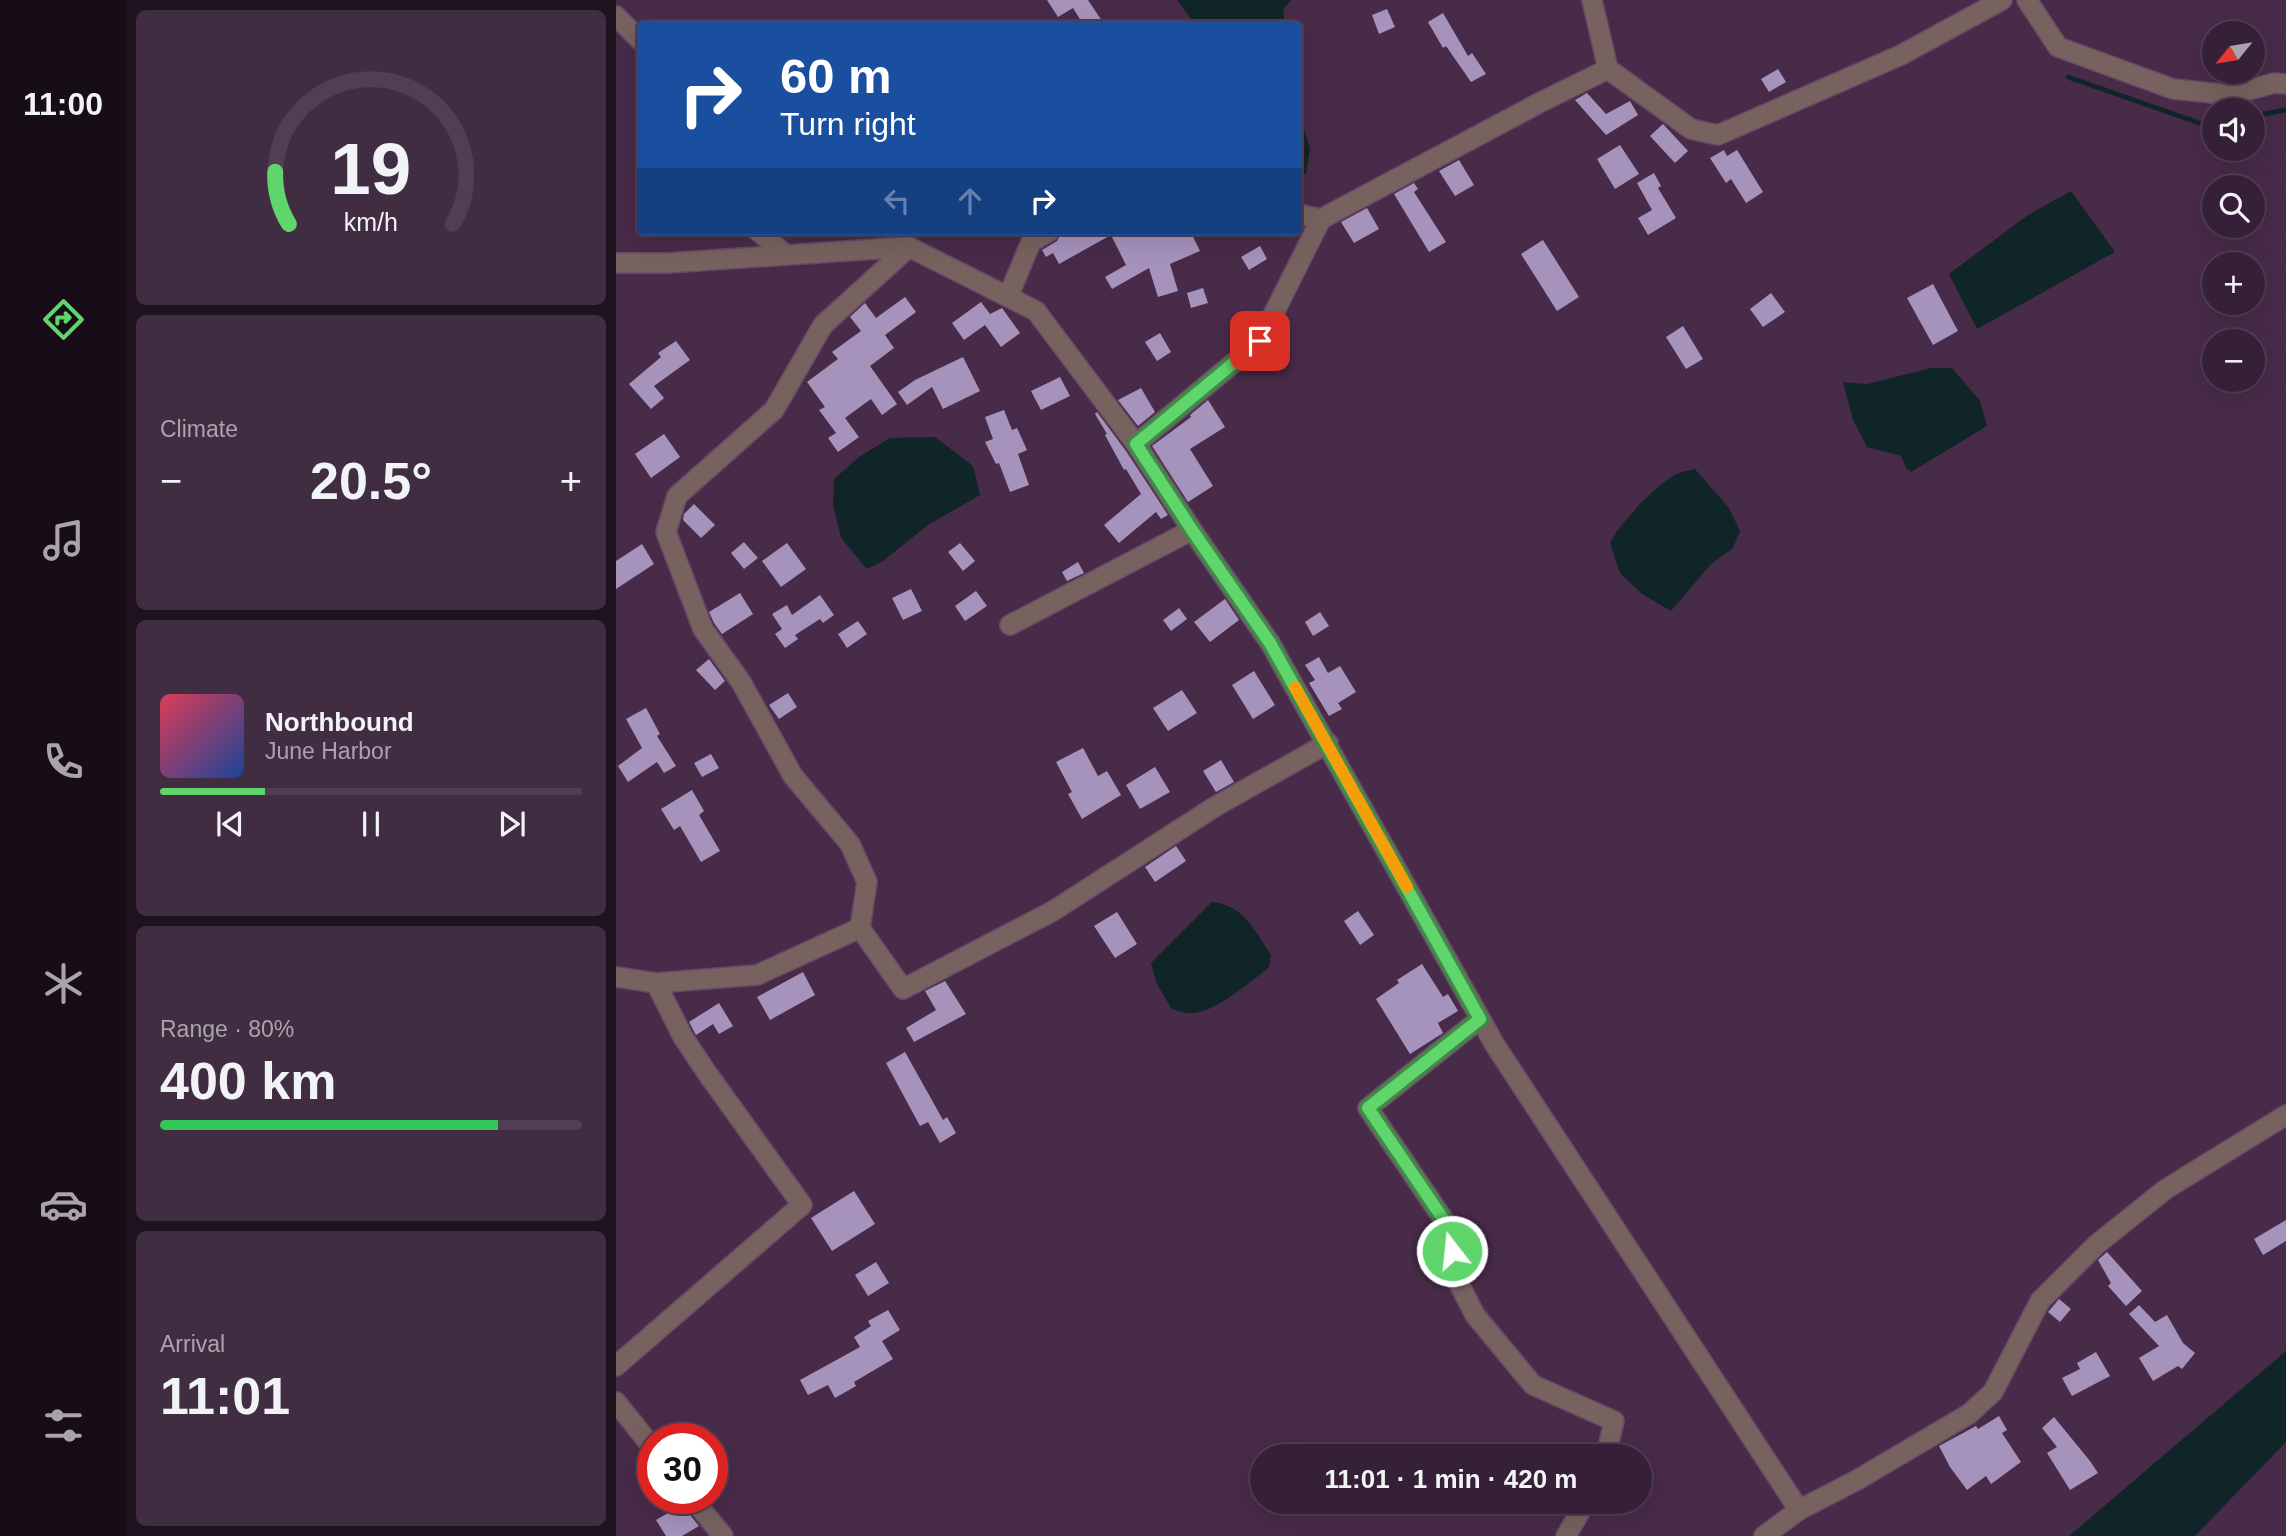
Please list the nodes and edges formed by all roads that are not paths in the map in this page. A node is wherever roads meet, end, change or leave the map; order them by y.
1 (1592, 0) edge
2 (2002, 0) edge
3 (2027, 0) edge
4 (616, 16) edge
5 (637, 37) edge
6 (1608, 69) junction
7 (2286, 84) edge
8 (1302, 215) edge
9 (1321, 219) junction
10 (763, 235) edge
11 (1043, 235) edge
12 (909, 247) junction
13 (786, 255) junction
14 (616, 264) edge
15 (1008, 297) junction
16 (1136, 444) junction
17 (1192, 530) junction
18 (1010, 625) dead end
19 (1328, 743) junction
20 (860, 928) junction
21 (616, 977) edge
22 (656, 983) junction
23 (1480, 1019) junction
24 (2286, 1115) edge
25 (616, 1366) edge
26 (616, 1402) edge
27 (637, 1428) edge
28 (1609, 1444) edge
29 (1799, 1510) junction
30 (705, 1514) edge
31 (1579, 1514) edge
32 (723, 1536) edge
33 (1566, 1536) edge
34 (1764, 1536) edge

1 - 6 street
2 - 6 street
3 - 7 street
4 - 5 street
6 - 9 street
8 - 9 street
9 - 16 street
10 - 13 street
11 - 15 street
12 - 13 street
12 - 15 street
12 - 20 street
13 - 14 street
15 - 16 street
16 - 17 street
17 - 18 street
17 - 19 street
19 - 20 street
19 - 23 street
20 - 22 street
21 - 22 street
22 - 25 street
23 - 28 street
23 - 29 street
24 - 29 street
26 - 27 street
29 - 34 street
30 - 32 street
31 - 33 street

